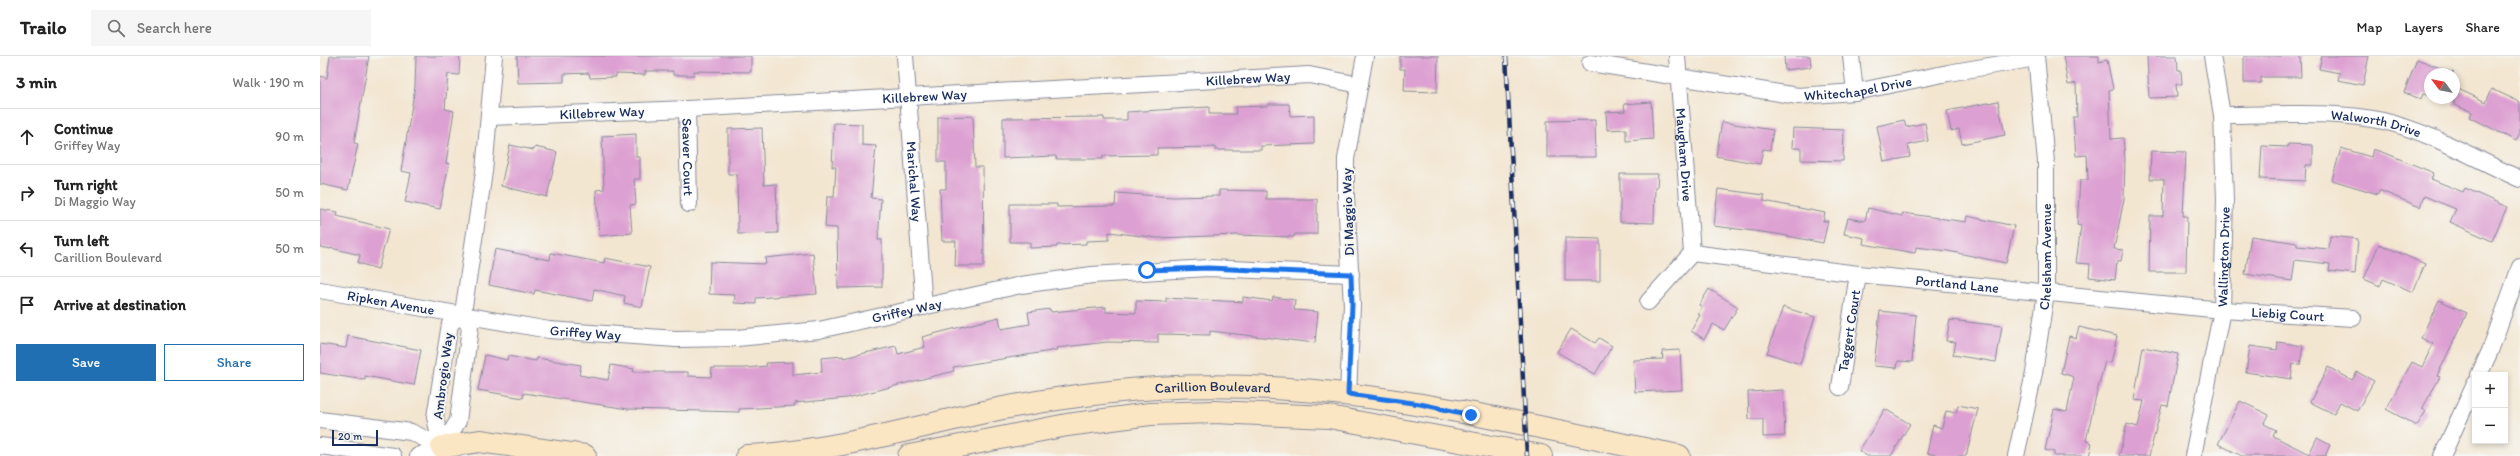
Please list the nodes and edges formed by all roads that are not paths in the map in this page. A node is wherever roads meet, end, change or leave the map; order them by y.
1 (494, 56) edge
2 (905, 56) edge
3 (1365, 56) edge
4 (1677, 56) edge
5 (1851, 56) edge
6 (2212, 56) edge
7 (2036, 57) edge
8 (1590, 63) dead end
9 (1679, 76) junction
10 (1360, 85) junction
11 (1855, 92) junction
12 (907, 96) junction
13 (687, 109) junction
14 (2222, 115) junction
15 (489, 117) junction
16 (2520, 179) edge
17 (689, 204) dead end
18 (1692, 253) junction
19 (2520, 267) edge
20 (1351, 274) junction
21 (1858, 274) junction
22 (320, 290) edge
23 (2046, 292) junction
24 (1648, 302) dead end
25 (924, 307) junction
26 (2222, 310) junction
27 (463, 313) junction
28 (2353, 318) dead end
29 (2480, 372) edge
30 (1840, 387) dead end
31 (2472, 391) edge
32 (1348, 394) junction
33 (320, 420) edge
34 (320, 446) edge
35 (445, 454) edge
36 (393, 456) edge
37 (418, 456) edge
38 (584, 456) edge
39 (747, 456) edge
40 (909, 456) edge
41 (1541, 456) edge
42 (1679, 456) edge
43 (2016, 456) edge
44 (2193, 456) edge
45 (2442, 456) edge

1 - 15 street, Ambrogio Way
2 - 12 street, Marichal Way
3 - 10 street, Di Maggio Way
4 - 9 street, Maugham Drive
5 - 11 street
6 - 14 street, Wallington Drive
7 - 11 street, Whitechapel Drive
7 - 23 street, Chelsham Avenue
8 - 9 street, Whitechapel Drive
9 - 11 street, Whitechapel Drive
9 - 18 street, Maugham Drive
10 - 12 street, Killebrew Way
10 - 20 street, Di Maggio Way
12 - 13 street, Killebrew Way
12 - 25 street, Marichal Way
13 - 15 street, Killebrew Way
13 - 17 street, Seaver Court
14 - 16 street, Walworth Drive
14 - 26 street, Wallington Drive
15 - 27 street, Ambrogio Way
18 - 21 street, Portland Lane
18 - 24 street
19 - 29 street
20 - 25 street, Griffey Way
20 - 32 street, Di Maggio Way
21 - 23 street, Portland Lane
21 - 30 street, Taggert Court
22 - 27 street, Ripken Avenue
23 - 26 street, Portland Lane
23 - 43 street, Chelsham Avenue
25 - 27 street, Griffey Way
26 - 28 street, Liebig Court
26 - 44 street, Wallington Drive
27 - 35 street, Ambrogio Way
27 - 35 street, Ambrogio Way
31 - 45 street
32 - 39 street, Carillion Boulevard
32 - 42 street, Carillion Boulevard
33 - 35 street
34 - 36 street
35 - 37 street
35 - 38 street
40 - 41 street, Carillion Boulevard

